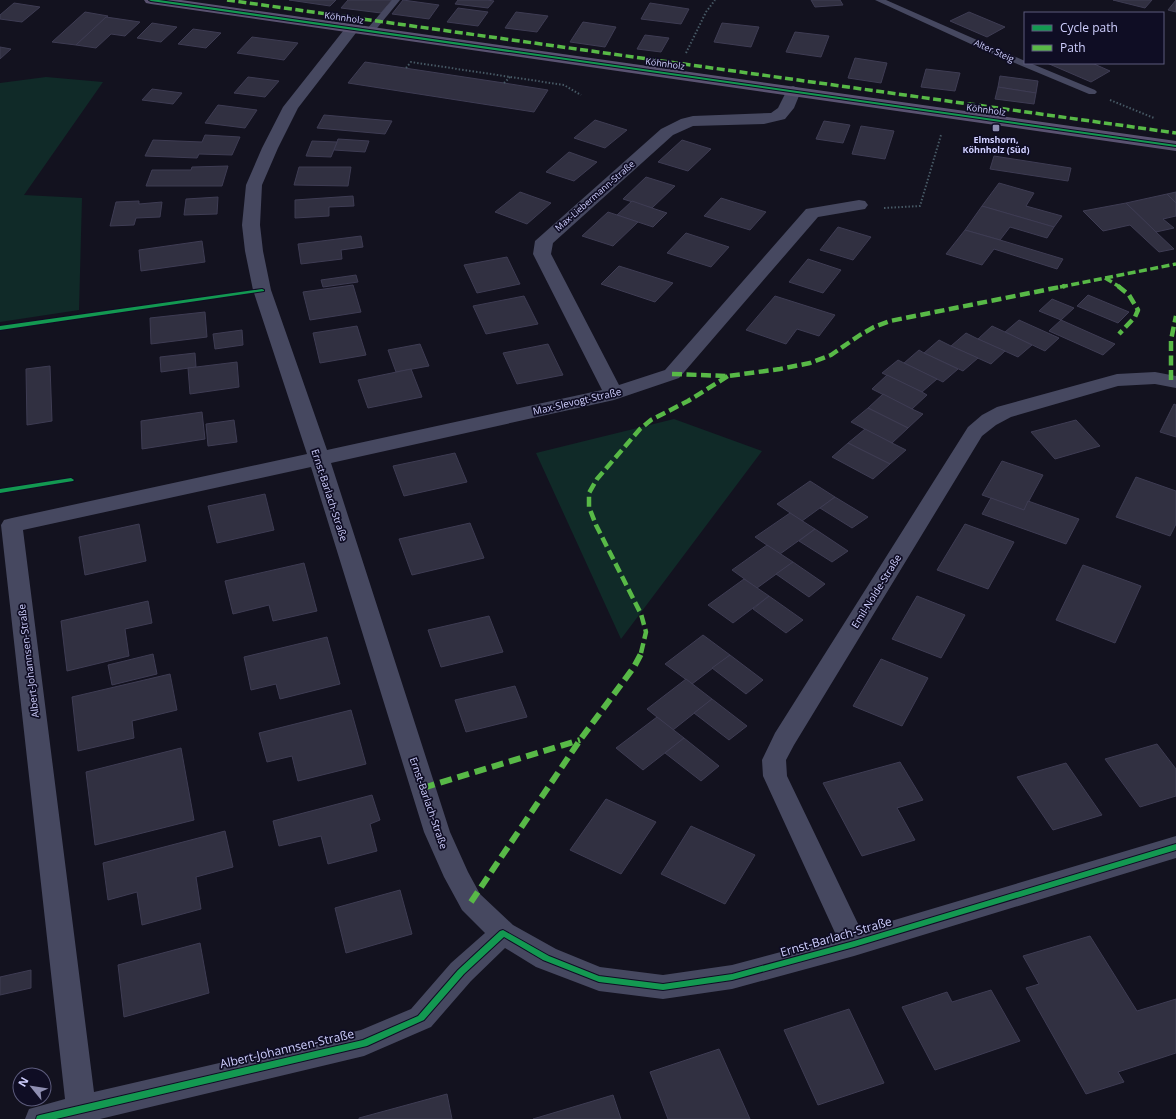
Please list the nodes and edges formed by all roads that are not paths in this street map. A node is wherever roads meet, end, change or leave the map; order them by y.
1 (151, 0) edge
2 (396, 0) edge
3 (879, 0) edge
4 (361, 30) junction
5 (794, 92) junction
6 (1092, 92) road end
7 (1176, 146) edge
8 (859, 205) road end
9 (1176, 382) edge
10 (614, 394) junction
11 (319, 458) junction
12 (1176, 847) edge
13 (503, 933) junction
14 (854, 944) junction
15 (81, 1109) junction
16 (40, 1119) edge

1 - 4 main road, Köhnholz
2 - 4 lane
3 - 6 lane, Alter Steig
4 - 5 main road, Köhnholz
4 - 11 street, Ernst-Barlach-Straße
5 - 7 main road, Köhnholz
5 - 10 street, Max-Liebermann-Straße
8 - 10 street, Max-Slevogt-Straße
9 - 14 street, Emil-Nolde-Straße
10 - 11 street, Max-Slevogt-Straße
11 - 13 street, Ernst-Barlach-Straße
11 - 15 street, Albert-Johannsen-Straße
12 - 14 street, Ernst-Barlach-Straße
13 - 14 street, Ernst-Barlach-Straße
13 - 15 street, Albert-Johannsen-Straße
15 - 16 street, Albert-Johannsen-Straße

